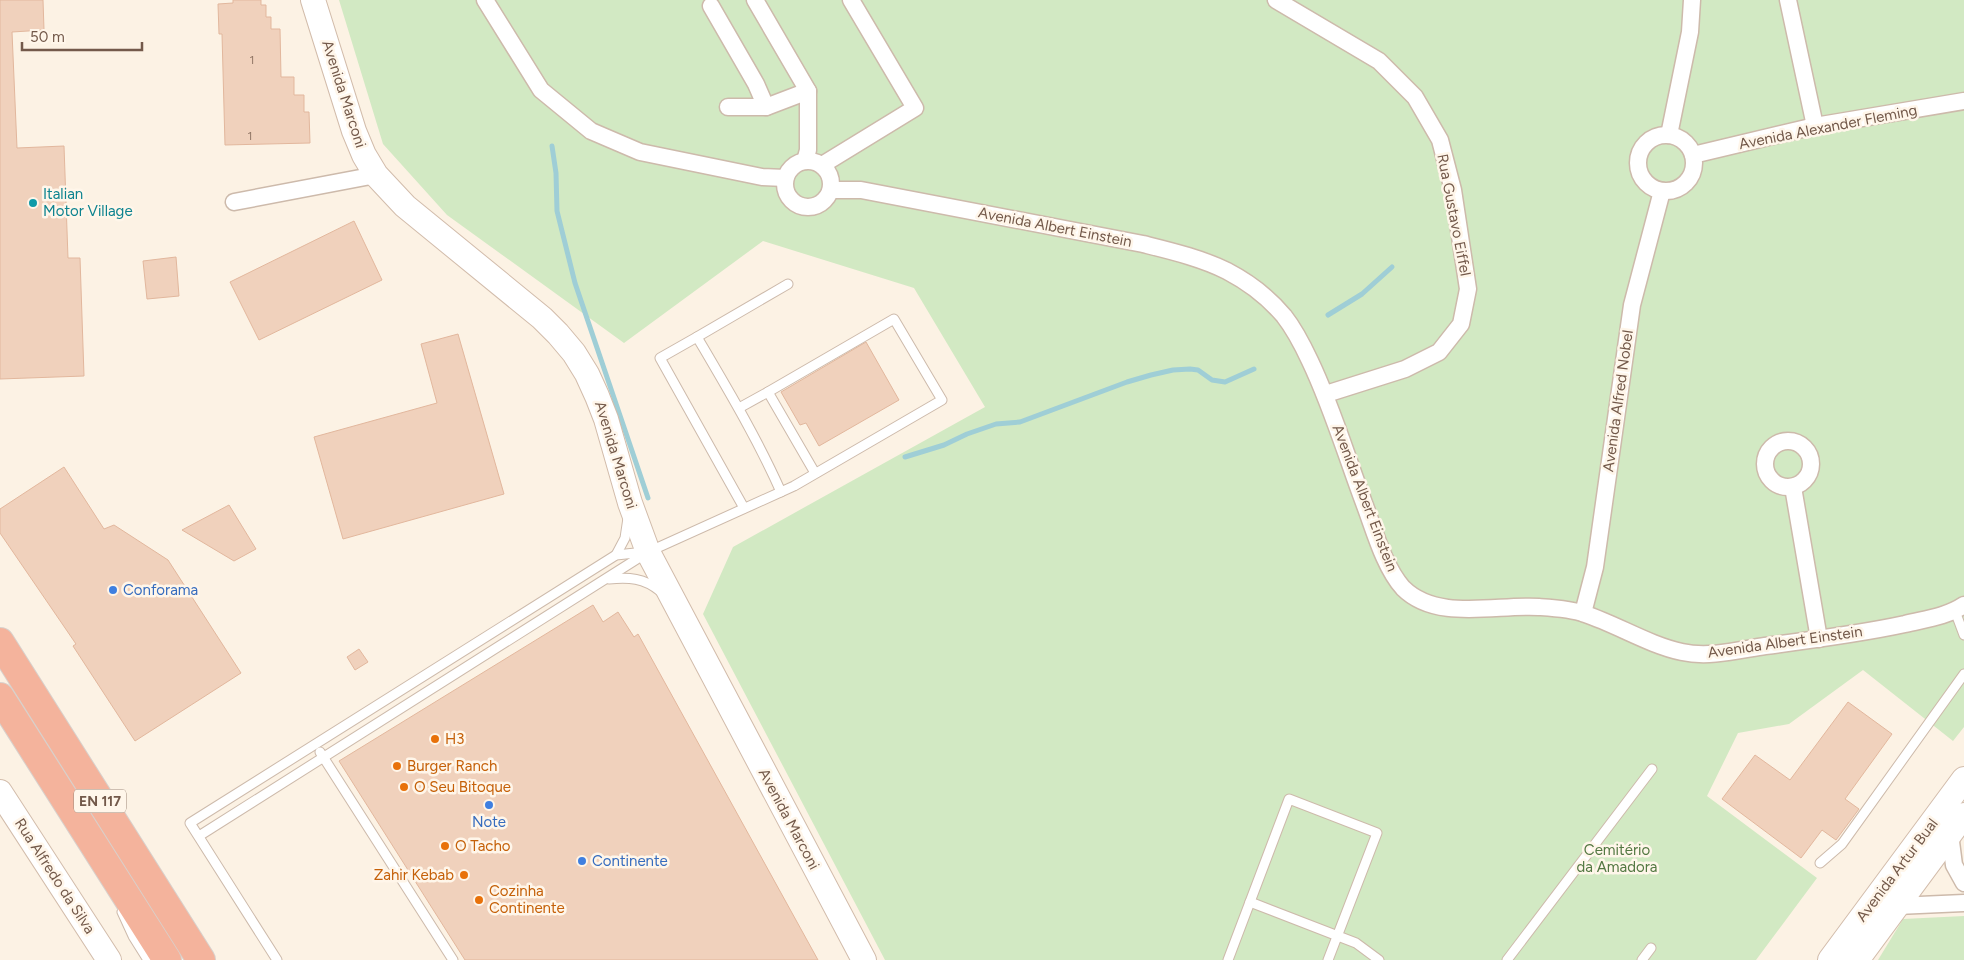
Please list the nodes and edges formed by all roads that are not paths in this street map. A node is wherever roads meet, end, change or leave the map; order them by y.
1 (313, 0) edge
2 (485, 0) edge
3 (755, 0) edge
4 (851, 0) edge
5 (1276, 0) edge
6 (1692, 0) edge
7 (1788, 0) edge
8 (711, 6) dead end
9 (808, 91) junction
10 (1964, 101) edge
11 (766, 107) junction
12 (728, 108) dead end
13 (1816, 126) junction
14 (1669, 135) junction
15 (1693, 155) junction
16 (804, 161) junction
17 (822, 166) junction
18 (376, 175) junction
19 (786, 178) junction
20 (830, 190) junction
21 (1662, 191) junction
22 (234, 202) dead end
23 (788, 284) dead end
24 (697, 337) junction
25 (768, 392) junction
26 (1326, 394) junction
27 (739, 408) junction
28 (816, 473) junction
29 (1793, 487) dead end
30 (781, 492) junction
31 (630, 503) junction
32 (744, 508) junction
33 (648, 552) junction
34 (616, 555) junction
35 (606, 579) junction
36 (674, 604) junction
37 (1959, 608) edge
38 (1583, 613) junction
39 (1964, 635) edge
40 (1819, 639) junction
41 (0, 642) edge
42 (1964, 674) edge
43 (0, 697) edge
44 (314, 746) junction
45 (324, 756) junction
46 (1652, 769) dead end
47 (1964, 779) edge
48 (0, 792) edge
49 (1964, 815) edge
50 (86, 832) junction
51 (1950, 834) junction
52 (198, 836) junction
53 (1820, 863) dead end
54 (1964, 883) edge
55 (1250, 902) junction
56 (1964, 903) edge
57 (1896, 906) junction
58 (1338, 935) junction
59 (1651, 948) dead end
60 (109, 960) edge
61 (148, 960) edge
62 (167, 960) edge
63 (201, 960) edge
64 (277, 960) edge
65 (453, 960) edge
66 (864, 960) edge
67 (1228, 960) edge
68 (1328, 960) edge
69 (1379, 960) edge
70 (1507, 960) edge
71 (1642, 960) edge
72 (1830, 960) edge
73 (1857, 960) edge

1 - 18 street, Avenida Marconi
2 - 19 street
3 - 9 street
4 - 17 street
5 - 26 street, Rua Gustavo Eiffel
6 - 14 street
7 - 13 street
8 - 11 street
9 - 11 street
9 - 16 street
10 - 13 street, Avenida Alexander Fleming
11 - 12 street
13 - 15 street, Avenida Alexander Fleming
14 - 15 street
14 - 21 street
15 - 21 street
16 - 17 street
16 - 19 street
17 - 20 street
18 - 22 street
18 - 31 street, Avenida Marconi
19 - 20 street
20 - 26 street, Avenida Albert Einstein
21 - 38 street, Avenida Alfred Nobel
23 - 24 lane
24 - 27 lane
24 - 32 lane
25 - 27 lane
25 - 28 lane
25 - 28 lane
26 - 38 street, Avenida Albert Einstein
27 - 30 lane
28 - 30 lane
29 - 40 street
30 - 32 lane
31 - 33 street, Avenida Marconi
31 - 34 lane
32 - 33 lane
33 - 34 lane
33 - 35 lane
33 - 36 street, Avenida Marconi
34 - 44 lane
35 - 36 lane
35 - 45 lane
36 - 66 street, Avenida Marconi
37 - 39 lane
37 - 40 street, Avenida Albert Einstein
38 - 40 street, Avenida Albert Einstein
41 - 63 highway, EN 117
42 - 53 lane
43 - 50 highway, EN 117
44 - 45 lane
44 - 52 lane
45 - 52 lane
45 - 65 lane
46 - 70 lane
47 - 72 street, Avenida Artur Bual
48 - 60 street, Rua Alfredo da Silva
49 - 51 street, Avenida Artur Bual
50 - 61 lane
50 - 62 highway, EN 117
51 - 54 street
51 - 57 street, Avenida Artur Bual
52 - 64 lane
55 - 58 lane
55 - 58 lane
55 - 67 lane
56 - 57 street
57 - 73 street, Avenida Artur Bual
58 - 68 lane
58 - 69 lane
59 - 71 lane

